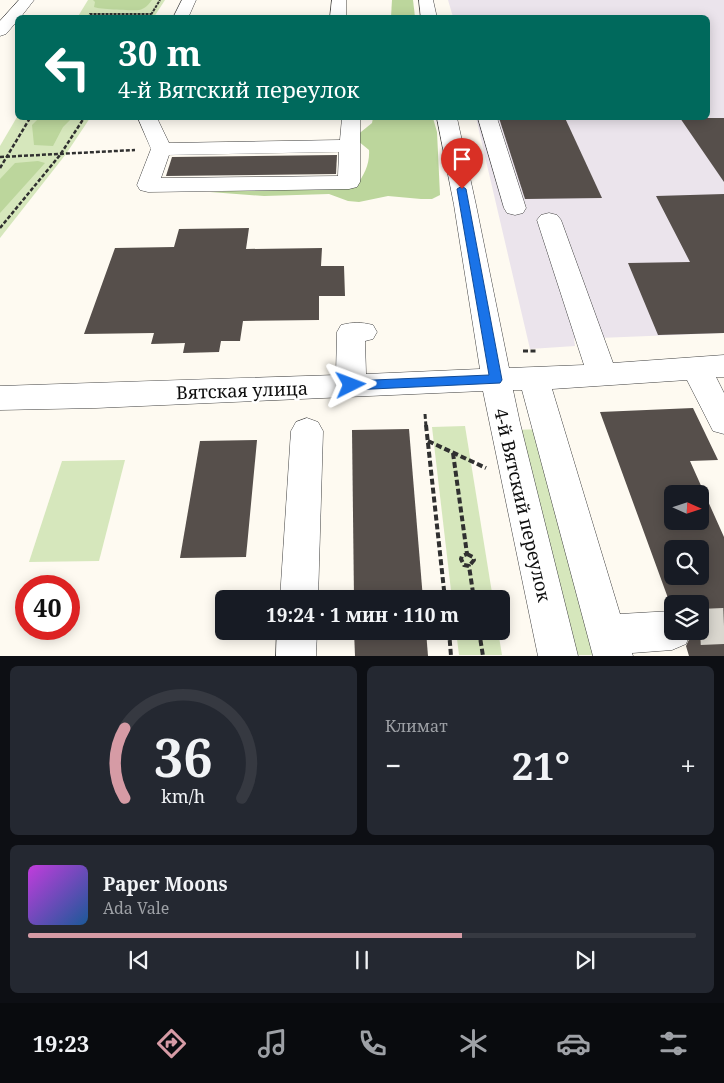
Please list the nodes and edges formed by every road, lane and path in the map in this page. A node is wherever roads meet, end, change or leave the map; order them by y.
1 (27, 0) edge
2 (160, 0) edge
3 (189, 0) edge
4 (339, 0) edge
5 (426, 0) edge
6 (151, 14) joint
7 (90, 15) edge
8 (182, 15) edge
9 (338, 15) edge
10 (428, 15) edge
11 (0, 31) edge
12 (29, 120) edge
13 (83, 120) edge
14 (149, 120) edge
15 (351, 120) edge
16 (447, 120) edge
17 (489, 120) edge
18 (350, 146) junction
19 (161, 149) junction
20 (60, 155) junction
21 (0, 157) edge
22 (7, 157) junction
23 (0, 168) edge
24 (514, 208) dead end
25 (550, 220) dead end
26 (0, 228) edge
27 (363, 332) dead end
28 (710, 367) edge
29 (602, 374) junction
30 (534, 378) junction
31 (496, 380) junction
32 (351, 385) junction
33 (0, 398) edge
34 (425, 414) dead end
35 (724, 422) edge
36 (307, 431) dead end
37 (428, 441) junction
38 (453, 453) junction
39 (518, 483) junction
40 (467, 554) junction
41 (468, 566) junction
42 (298, 590) edge
43 (444, 590) edge
44 (472, 590) edge
45 (664, 632) edge
46 (297, 640) edge
47 (449, 640) edge
48 (480, 640) edge
49 (610, 645) edge
50 (296, 656) edge
51 (451, 656) edge
52 (483, 656) edge
53 (558, 656) edge

1 - 11 street
2 - 6 path
3 - 8 street
4 - 9 street
5 - 10 street
6 - 7 path
12 - 22 path
13 - 20 path
14 - 19 street
15 - 18 street
16 - 31 street, 4-й Вятский переулок
17 - 24 street
18 - 19 street
18 - 19 street
19 - 20 path
20 - 22 path
20 - 26 path
21 - 22 path
22 - 23 path
25 - 29 street
27 - 32 street
28 - 29 street, Вятская улица
28 - 35 street
29 - 30 street, Вятская улица
30 - 31 street, Вятская улица
30 - 49 street
31 - 32 street, Вятская улица
31 - 39 street, 4-й Вятский переулок
32 - 33 street, Вятская улица
34 - 37 path
36 - 42 street
37 - 38 path
37 - 43 path
38 - 39 path
38 - 40 path
39 - 53 street, 4-й Вятский переулок
40 - 41 path
40 - 41 path
41 - 44 path
45 - 49 street
46 - 50 street
47 - 51 path
48 - 52 path

